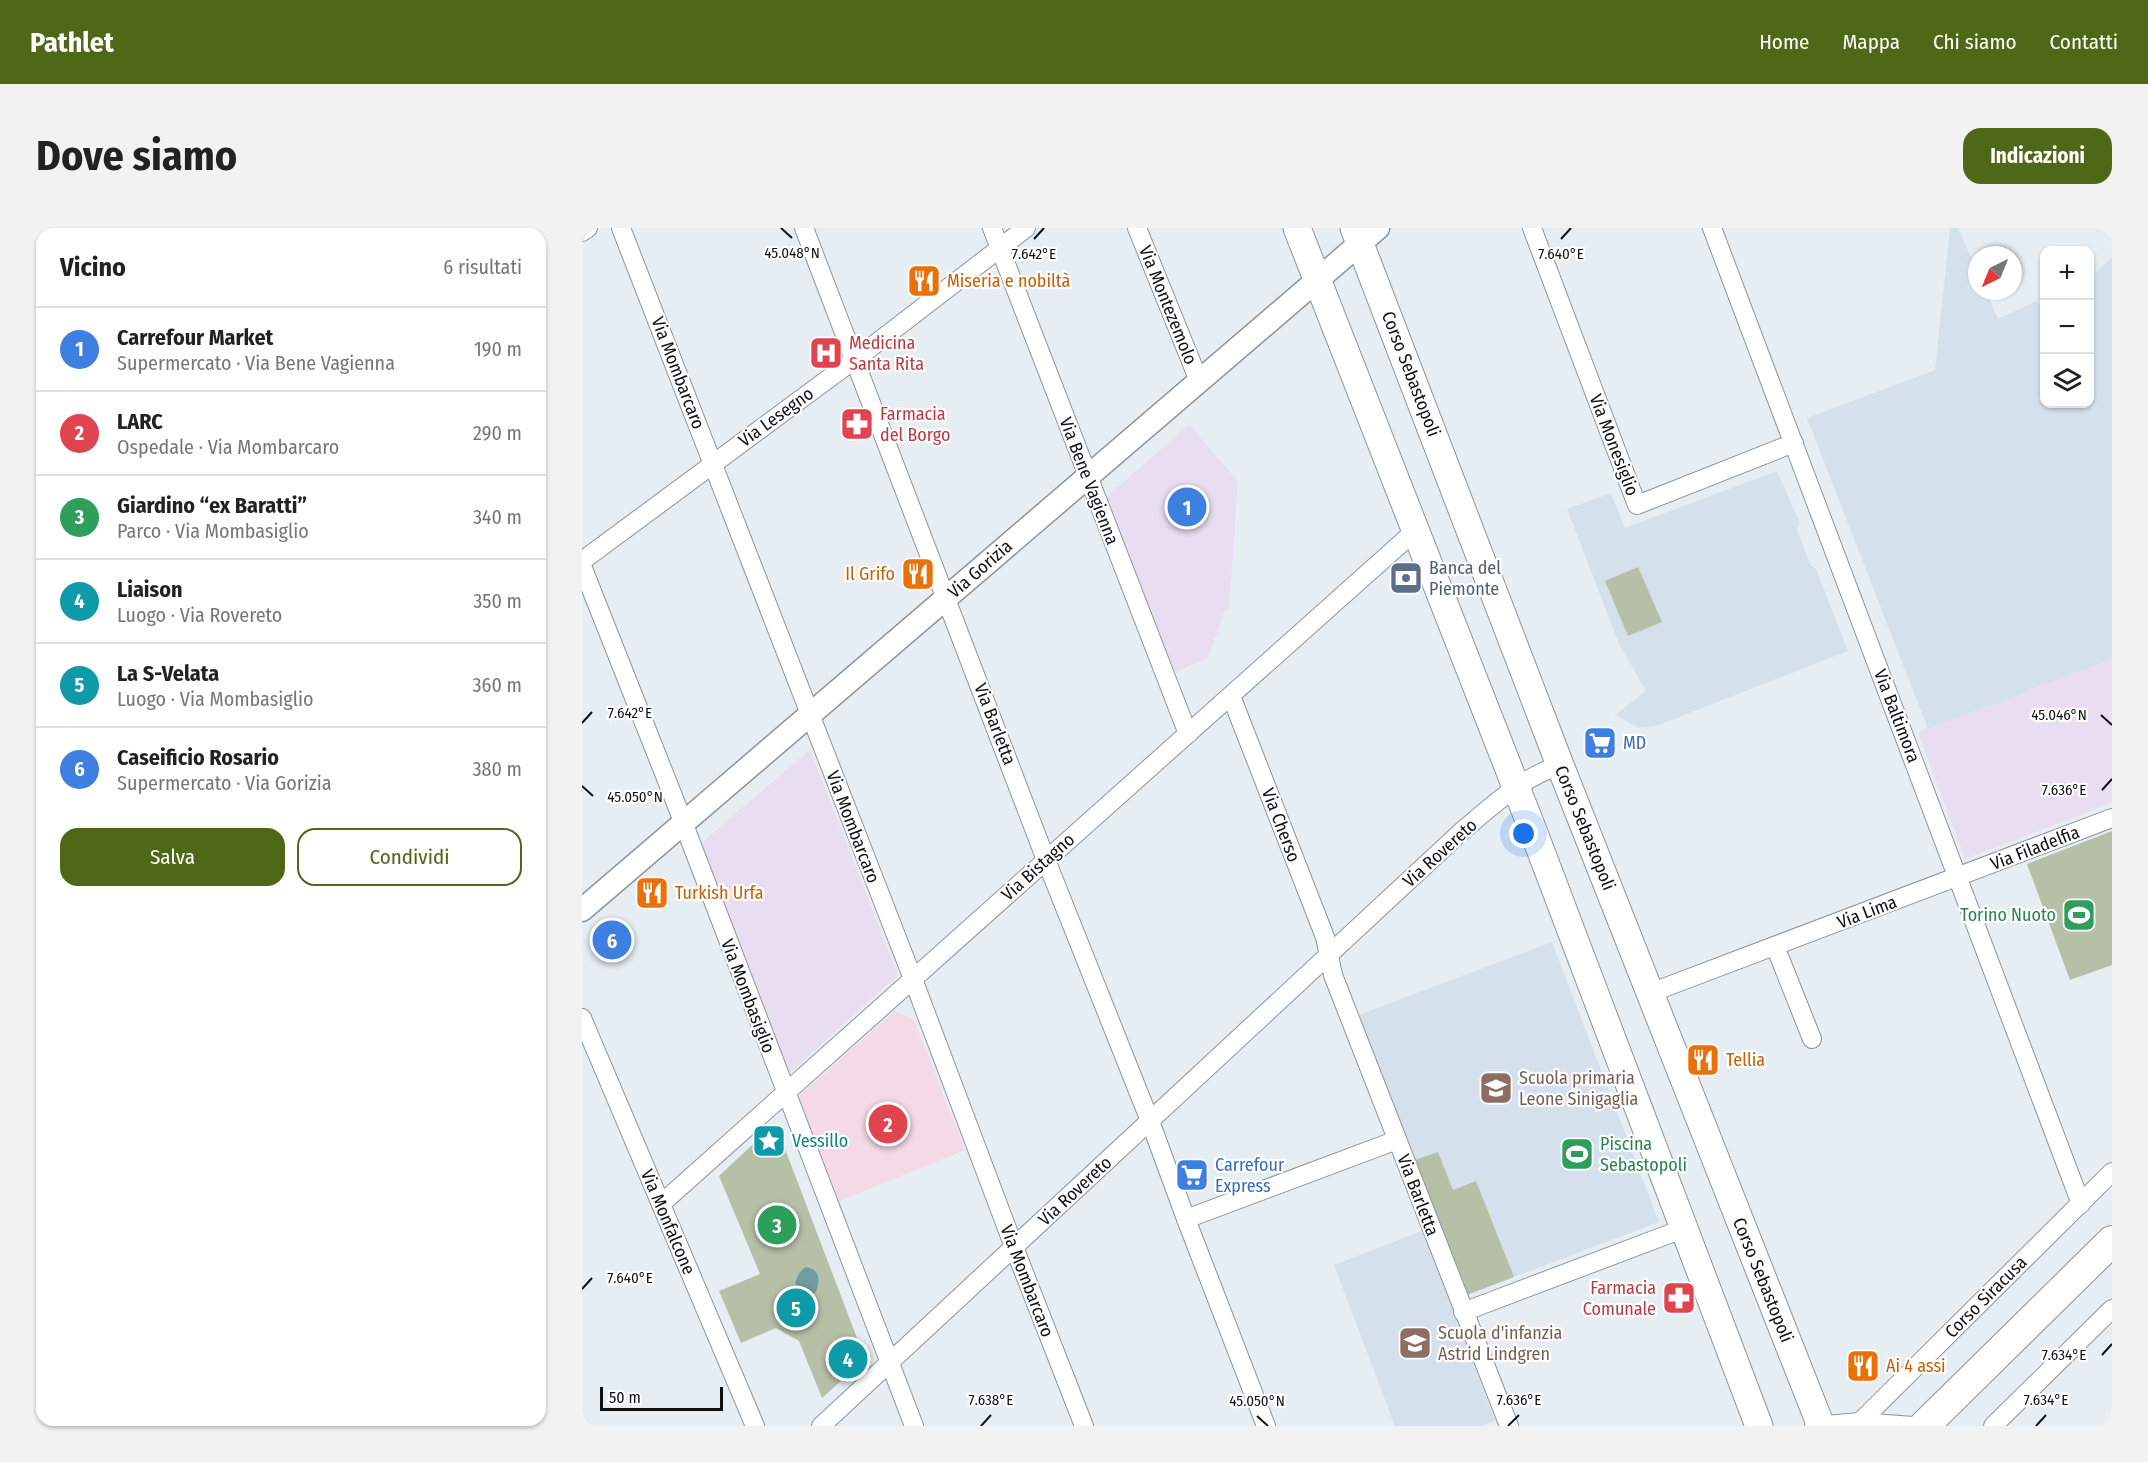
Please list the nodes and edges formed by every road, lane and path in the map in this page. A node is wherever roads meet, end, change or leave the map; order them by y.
1 (588, 228) edge
2 (621, 228) edge
3 (804, 228) edge
4 (992, 228) edge
5 (1026, 228) edge
6 (1137, 228) edge
7 (1297, 228) edge
8 (1532, 228) edge
9 (1712, 228) edge
10 (582, 232) edge
11 (1364, 233) edge
12 (999, 248) junction
13 (1317, 280) junction
14 (854, 360) junction
15 (1199, 381) junction
16 (1794, 443) junction
17 (714, 463) junction
18 (1087, 477) junction
19 (1416, 530) junction
20 (582, 561) edge
21 (582, 566) edge
22 (947, 597) junction
23 (1231, 696) junction
24 (809, 715) junction
25 (1188, 734) junction
26 (1560, 765) junction
27 (1516, 787) junction
28 (2112, 818) edge
29 (683, 823) junction
30 (1046, 860) junction
31 (1958, 877) junction
32 (582, 910) edge
33 (1775, 946) junction
34 (1329, 955) junction
35 (913, 979) junction
36 (1650, 993) junction
37 (582, 1018) edge
38 (1812, 1039) dead end
39 (785, 1092) junction
40 (1150, 1121) junction
41 (1397, 1140) junction
42 (2112, 1173) edge
43 (661, 1204) junction
44 (2081, 1204) junction
45 (1186, 1219) junction
46 (1685, 1228) junction
47 (2112, 1241) edge
48 (1014, 1247) junction
49 (2112, 1309) edge
50 (1463, 1312) junction
51 (890, 1362) junction
52 (1860, 1422) junction
53 (755, 1426) edge
54 (821, 1426) edge
55 (914, 1426) edge
56 (1084, 1426) edge
57 (1266, 1426) edge
58 (1509, 1426) edge
59 (1759, 1426) edge
60 (1818, 1426) edge
61 (1913, 1426) edge
62 (1924, 1426) edge
63 (1993, 1426) edge

1 - 10 street
2 - 17 street, Via Mombarcaro
3 - 14 street, Via Barletta
4 - 12 street, Via Bene Vagienna
5 - 12 street, Via Lesegno
6 - 15 street, Via Montezemolo
7 - 13 main road
8 - 16 street, Via Monesiglio
9 - 16 street, Via Baltimora
11 - 13 street, Via Gorizia
11 - 26 main road, Corso Sebastopoli
12 - 14 street, Via Lesegno
12 - 18 street, Via Bene Vagienna
13 - 15 street, Via Gorizia
13 - 19 main road
14 - 17 street, Via Lesegno
14 - 22 street, Via Barletta
15 - 18 street, Via Gorizia
16 - 31 street, Via Baltimora
17 - 20 street, Via Lesegno
17 - 24 street, Via Mombarcaro
18 - 22 street, Via Gorizia
18 - 25 street, Via Bene Vagienna
19 - 23 street, Via Bistagno
19 - 27 main road
21 - 29 street, Via Mombasiglio
22 - 24 street, Via Gorizia
22 - 30 street, Via Barletta
23 - 25 street, Via Bistagno
23 - 34 street, Via Cherso
24 - 29 street, Via Gorizia
24 - 35 street, Via Mombarcaro
25 - 30 street, Via Bistagno
26 - 27 street, Via Rovereto
26 - 36 main road, Corso Sebastopoli
27 - 34 street, Via Rovereto
27 - 46 main road
28 - 31 street, Via Filadelfia
29 - 32 street, Via Gorizia
29 - 39 street, Via Mombasiglio
30 - 35 street, Via Bistagno
30 - 40 street, Via Barletta
31 - 33 street, Via Lima
31 - 44 street, Via Baltimora
33 - 36 street, Via Lima
33 - 38 street
34 - 40 street, Via Rovereto
34 - 41 street
35 - 39 street, Via Bistagno
35 - 48 street, Via Mombarcaro
36 - 60 main road, Corso Sebastopoli
37 - 43 street, Via Monfalcone
39 - 43 street, Via Bistagno
39 - 51 street, Via Mombasiglio
40 - 45 street, Via Barletta
40 - 48 street, Via Rovereto
41 - 45 street, Via Barletta
41 - 50 street, Via Barletta
42 - 44 street, Corso Siracusa
43 - 53 street, Via Monfalcone
44 - 52 street, Corso Siracusa
45 - 57 street, Via Barletta
46 - 50 street
46 - 59 main road
47 - 62 main road
48 - 51 street, Via Rovereto
48 - 56 street, Via Mombarcaro
49 - 63 street
50 - 58 street, Via Barletta
51 - 54 street, Via Rovereto
51 - 55 street, Via Mombasiglio
52 - 60 street
52 - 61 street

